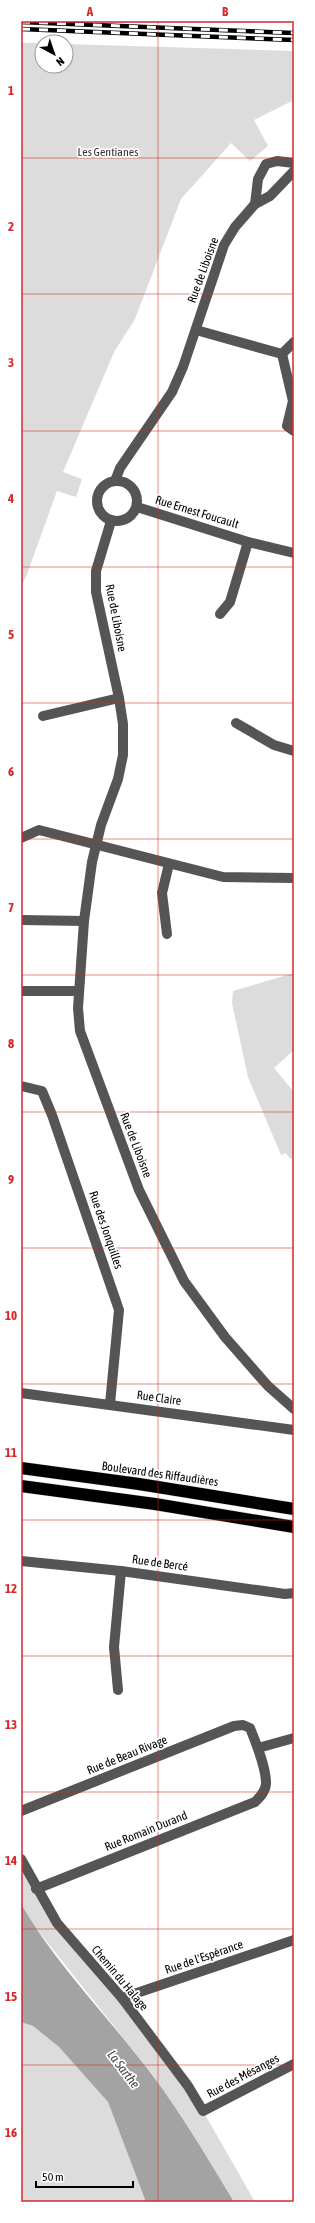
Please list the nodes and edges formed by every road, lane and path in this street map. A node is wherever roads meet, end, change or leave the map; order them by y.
1 (294, 163) edge
2 (294, 171) edge
3 (255, 204) junction
4 (196, 330) junction
5 (294, 342) edge
6 (282, 354) junction
7 (294, 432) edge
8 (114, 481) junction
9 (137, 507) junction
10 (111, 520) junction
11 (248, 542) junction
12 (294, 553) edge
13 (220, 614) dead end
14 (119, 698) junction
15 (43, 716) dead end
16 (236, 723) dead end
17 (294, 751) edge
18 (21, 838) edge
19 (95, 845) junction
20 (169, 864) junction
21 (294, 878) edge
22 (21, 920) edge
23 (84, 921) junction
24 (168, 934) dead end
25 (21, 990) edge
26 (79, 991) junction
27 (21, 1086) edge
28 (21, 1393) edge
29 (110, 1404) junction
30 (294, 1409) edge
31 (294, 1430) edge
32 (21, 1468) edge
33 (21, 1486) edge
34 (294, 1509) edge
35 (294, 1527) edge
36 (21, 1560) edge
37 (121, 1571) junction
38 (294, 1593) edge
39 (118, 1690) dead end
40 (294, 1738) edge
41 (258, 1748) junction
42 (21, 1811) edge
43 (21, 1859) edge
44 (36, 1888) junction
45 (294, 1940) edge
46 (122, 1998) junction
47 (294, 2064) edge
48 (203, 2111) joint

1 - 3 street
2 - 3 street, Rue de Liboisne
3 - 4 street, Rue de Liboisne
4 - 6 street
4 - 8 street, Rue de Liboisne
5 - 6 street
6 - 7 street
8 - 9 street
8 - 10 street, Rue de Liboisne
9 - 10 street
9 - 11 street, Rue Ernest Foucault
10 - 14 street, Rue de Liboisne
11 - 12 street, Rue Ernest Foucault
11 - 13 street, Rue Ernest Foucault
14 - 15 street
14 - 19 street, Rue de Liboisne
16 - 17 street
18 - 19 street
19 - 20 street
19 - 23 street, Rue de Liboisne
20 - 21 street
20 - 24 street
22 - 23 street
23 - 26 street, Rue de Liboisne
25 - 26 street
26 - 30 street, Rue de Liboisne
27 - 29 street, Rue des Jonquilles
28 - 29 street, Rue Claire
29 - 31 street, Rue Claire
32 - 34 highway, Boulevard des Riffaudières
33 - 35 highway
36 - 37 street, Rue de Bercé
37 - 38 street, Rue de Bercé
37 - 39 street
40 - 41 street
41 - 42 street, Rue de Beau Rivage
41 - 44 street, Rue Romain Durand
43 - 44 street, Chemin du Halage
44 - 46 street, Chemin du Halage
45 - 46 street, Rue de l'Espérance
46 - 48 street, Chemin du Halage
47 - 48 street, Rue des Mésanges

